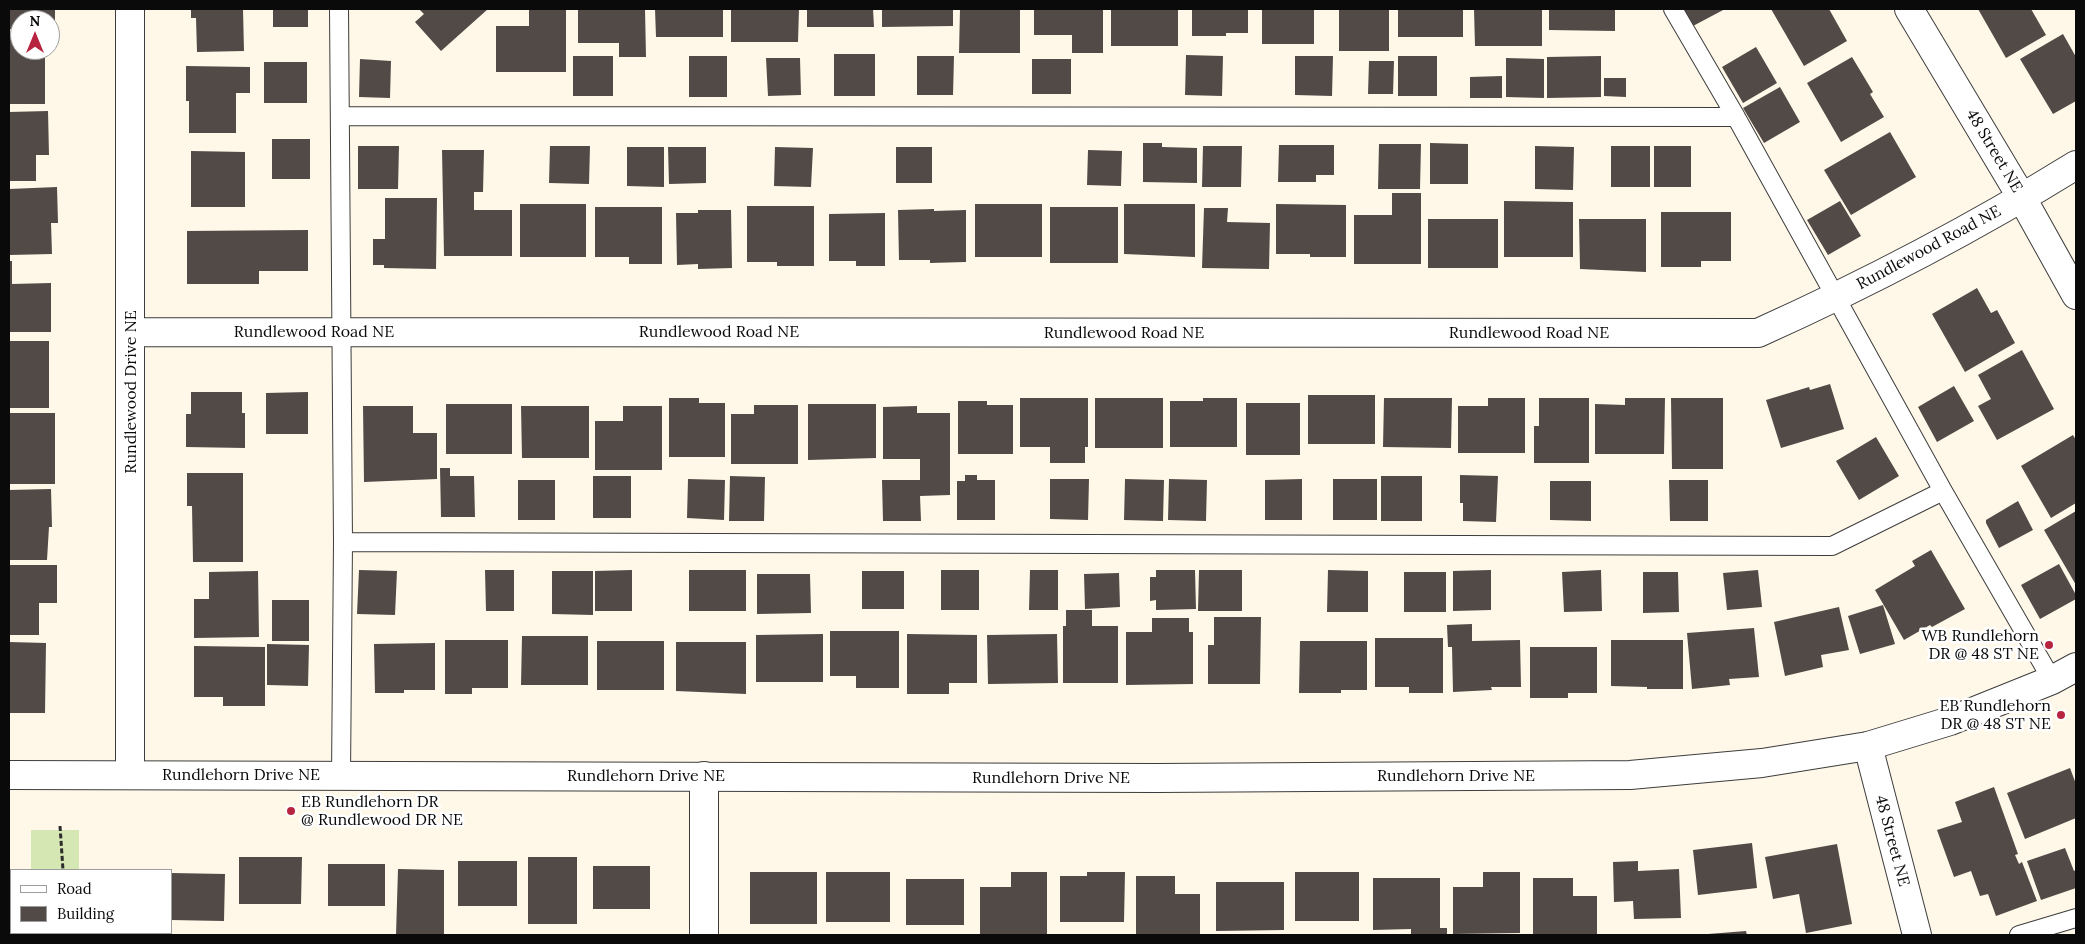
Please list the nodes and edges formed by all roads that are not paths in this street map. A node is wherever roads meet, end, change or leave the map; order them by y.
1 (130, 9) edge
2 (339, 9) edge
3 (1673, 9) edge
4 (1909, 9) edge
5 (340, 116) junction
6 (1736, 118) junction
7 (2076, 165) edge
8 (2022, 198) junction
9 (2076, 295) edge
10 (1835, 298) junction
11 (131, 332) junction
12 (342, 332) junction
13 (1943, 491) junction
14 (343, 542) junction
15 (2076, 667) edge
16 (2052, 680) junction
17 (1868, 746) junction
18 (9, 775) edge
19 (130, 775) junction
20 (341, 776) junction
21 (704, 776) junction
22 (2076, 918) edge
23 (704, 935) edge
24 (1917, 935) edge
25 (2019, 935) edge

1 - 11 street, Rundlewood Drive NE
2 - 5 lane
3 - 6 lane
4 - 8 street, 48 Street NE
5 - 6 lane
5 - 12 lane
6 - 10 lane
7 - 8 street, Rundlewood Road NE
8 - 9 street, 48 Street NE
8 - 10 street, Rundlewood Road NE
10 - 12 street, Rundlewood Road NE
10 - 13 lane
11 - 12 street, Rundlewood Road NE
11 - 19 street, Rundlewood Drive NE
12 - 14 lane
13 - 14 lane
13 - 16 lane
14 - 20 lane
15 - 16 street, Rundlehorn Drive NE
16 - 17 street, Rundlehorn Drive NE
17 - 21 street, Rundlehorn Drive NE
17 - 24 street, 48 Street NE
18 - 19 street, Rundlehorn Drive NE
19 - 20 street, Rundlehorn Drive NE
20 - 21 street, Rundlehorn Drive NE
21 - 23 street
22 - 25 lane

